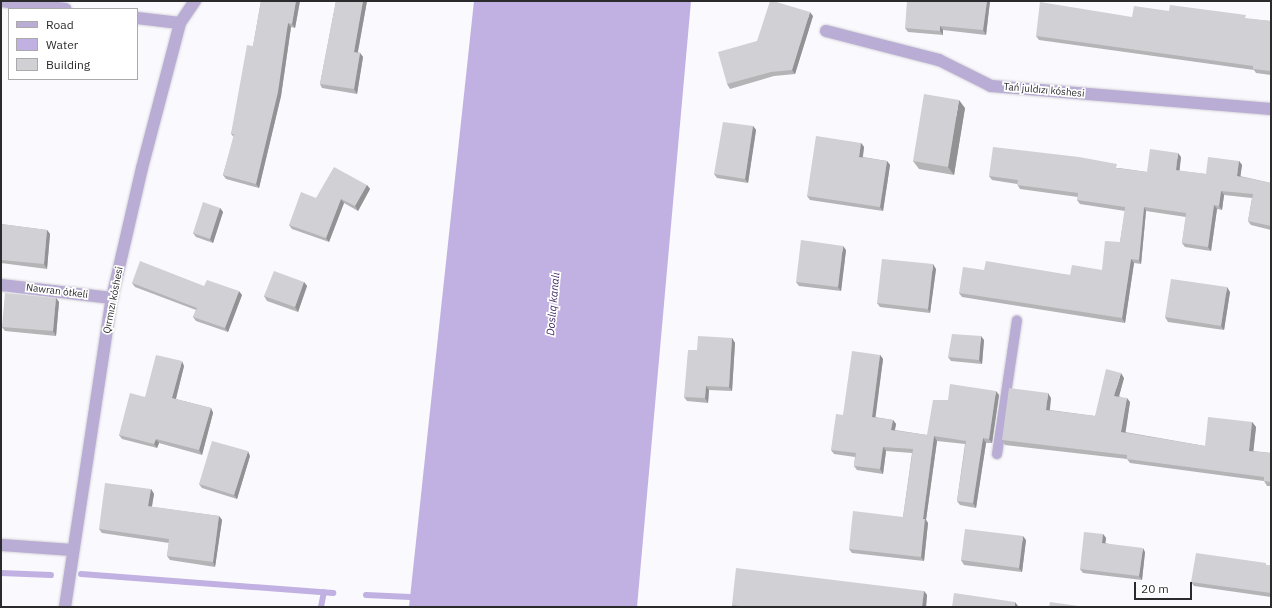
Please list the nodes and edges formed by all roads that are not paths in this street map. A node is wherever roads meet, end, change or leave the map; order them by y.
1 (1, 1) edge
2 (195, 1) edge
3 (58, 8) edge
4 (138, 18) edge
5 (180, 23) junction
6 (826, 30) dead end
7 (1271, 109) edge
8 (1, 285) edge
9 (112, 298) junction
10 (1017, 320) dead end
11 (997, 454) dead end
12 (1, 545) edge
13 (73, 550) junction
14 (65, 607) edge

1 - 3 street
2 - 5 street, Qırmızı kóshesi
4 - 5 street
5 - 9 street, Qırmızı kóshesi
6 - 7 street, Tań juldızı kóshesi
8 - 9 street, Nawran ótkeli
9 - 13 street, Qırmızı kóshesi
10 - 11 lane
12 - 13 street
13 - 14 street, Qırmızı kóshesi

